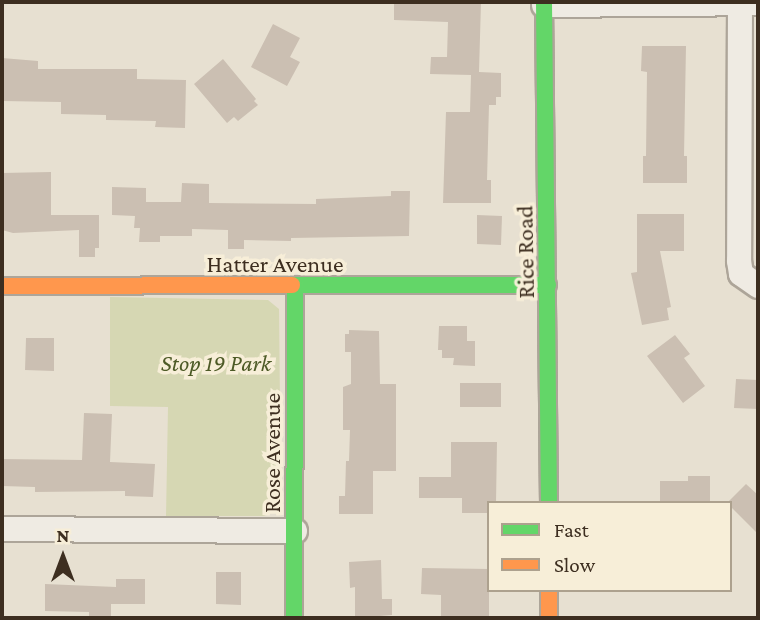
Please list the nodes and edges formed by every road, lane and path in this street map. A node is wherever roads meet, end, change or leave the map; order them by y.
1 (544, 3) edge
2 (749, 3) edge
3 (548, 285) junction
4 (2, 286) edge
5 (758, 286) edge
6 (295, 288) junction
7 (549, 501) edge
8 (2, 529) edge
9 (295, 531) junction
10 (549, 592) edge
11 (293, 618) edge
12 (549, 618) edge

1 - 2 street
1 - 3 street, Rice Road
2 - 5 street
3 - 6 street, Hatter Avenue
3 - 7 street, Rice Road
4 - 6 street, Hatter Avenue
6 - 9 street, Rose Avenue
8 - 9 street
9 - 11 street, Rose Avenue
10 - 12 street

